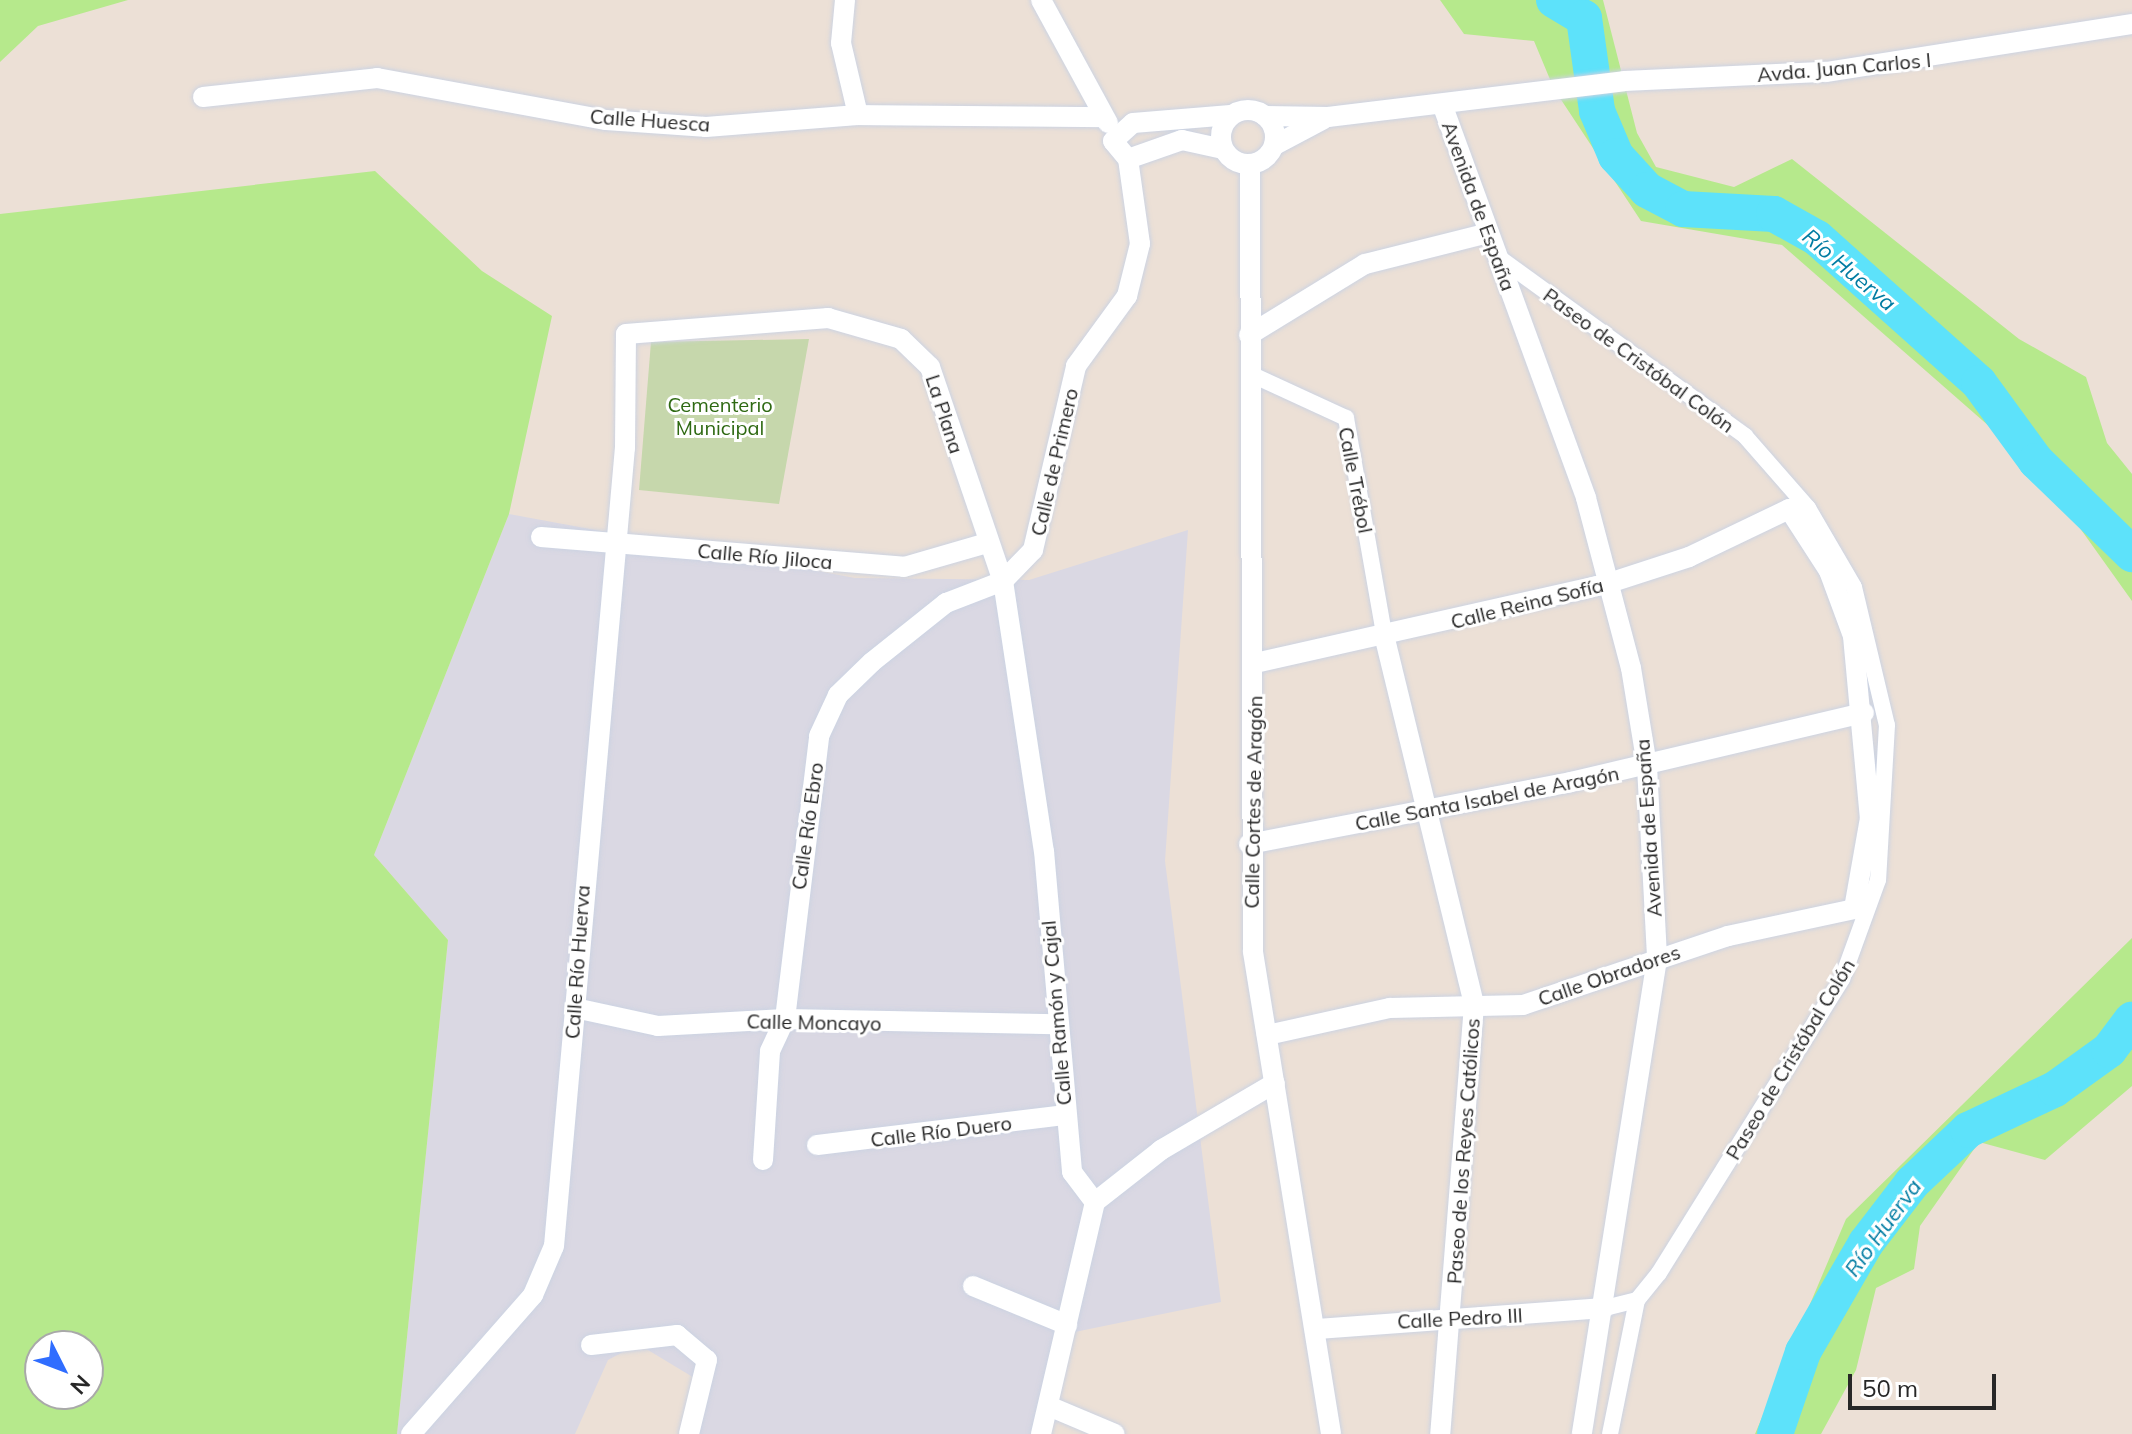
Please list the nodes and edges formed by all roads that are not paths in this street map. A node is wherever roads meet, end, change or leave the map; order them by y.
1 (845, 0) edge
2 (1041, 0) edge
3 (2132, 24) edge
4 (203, 97) dead end
5 (1442, 104) junction
6 (858, 115) junction
7 (1231, 115) junction
8 (1265, 116) junction
9 (1101, 117) junction
10 (1328, 117) junction
11 (1117, 131) junction
12 (1275, 145) junction
13 (1223, 149) junction
14 (1128, 159) junction
15 (1250, 165) junction
16 (1488, 233) junction
17 (1496, 256) junction
18 (626, 334) joint
19 (1249, 335) junction
20 (1255, 376) junction
21 (541, 537) dead end
22 (987, 543) junction
23 (612, 545) junction
24 (1003, 581) junction
25 (1606, 584) junction
26 (1385, 639) junction
27 (1255, 663) junction
28 (1864, 713) junction
29 (1647, 766) junction
30 (1428, 807) junction
31 (1249, 844) junction
32 (1657, 959) junction
33 (1474, 1005) junction
34 (575, 1008) junction
35 (785, 1019) junction
36 (1056, 1024) junction
37 (1267, 1035) junction
38 (1275, 1083) junction
39 (1064, 1115) junction
40 (817, 1145) dead end
41 (763, 1160) dead end
42 (1095, 1202) junction
43 (973, 1286) dead end
44 (1637, 1300) junction
45 (1604, 1308) junction
46 (1451, 1322) junction
47 (1067, 1325) junction
48 (1317, 1329) junction
49 (591, 1345) dead end
50 (1051, 1407) junction
51 (411, 1434) edge
52 (689, 1434) edge
53 (1041, 1434) edge
54 (1115, 1434) edge
55 (1331, 1434) edge
56 (1440, 1434) edge
57 (1582, 1434) edge
58 (1610, 1434) edge

1 - 6 street
2 - 9 street
3 - 5 street, Avda. Juan Carlos I
4 - 6 street, Calle Huesca
5 - 10 street, Avda. Juan Carlos I
5 - 16 street, Avenida de España
6 - 9 street, Calle Huesca
7 - 8 street
7 - 11 street
7 - 13 street
8 - 10 street
8 - 12 street
9 - 11 street
10 - 12 street
11 - 14 street, Calle de Primero
12 - 15 street
13 - 14 street
13 - 15 street
14 - 24 street, Calle de Primero
15 - 19 street, Calle Cortes de Aragón
16 - 17 street, Avenida de España
16 - 19 street
17 - 25 street, Avenida de España
17 - 44 street, Paseo de Cristóbal Colón
18 - 22 street, La Plana
18 - 23 street, Calle Río Huerva
19 - 20 street, Calle Cortes de Aragón
20 - 26 street, Calle Trébol
20 - 27 street, Calle Cortes de Aragón
21 - 23 street, Calle Río Jiloca
22 - 23 street, Calle Río Jiloca
22 - 24 street, La Plana
23 - 34 street, Calle Río Huerva
24 - 35 street, Calle Río Ebro
24 - 36 street, Calle Ramón y Cajal
25 - 26 street, Calle Reina Sofía
25 - 28 street, Calle Reina Sofía
25 - 29 street, Avenida de España
26 - 27 street, Calle Reina Sofía
26 - 30 street, Paseo de los Reyes Católicos
27 - 31 street, Calle Cortes de Aragón
28 - 29 street, Calle Santa Isabel de Aragón
28 - 32 street, Calle Obradores
29 - 30 street, Calle Santa Isabel de Aragón
29 - 32 street, Avenida de España
30 - 31 street, Calle Santa Isabel de Aragón
30 - 33 street, Paseo de los Reyes Católicos
31 - 37 street, Calle Cortes de Aragón
32 - 33 street, Calle Obradores
32 - 45 street, Avenida de España
33 - 37 street, Calle Obradores
33 - 46 street, Paseo de los Reyes Católicos
34 - 35 street, Calle Moncayo
34 - 51 street, Calle Río Huerva
35 - 36 street, Calle Moncayo
35 - 41 street, Calle Río Ebro
36 - 39 street, Calle Ramón y Cajal
37 - 38 street, Calle Cortes de Aragón
38 - 42 street
38 - 48 street, Calle Cortes de Aragón
39 - 40 street, Calle Río Duero
39 - 42 street, Calle Ramón y Cajal
42 - 47 street
43 - 47 street
44 - 45 street
44 - 58 street
45 - 46 street, Calle Pedro III
45 - 57 street, Avenida de España
46 - 48 street, Calle Pedro III
46 - 56 street, Paseo de los Reyes Católicos
47 - 50 street
48 - 55 street, Calle Cortes de Aragón
49 - 52 street
50 - 53 street
50 - 54 street

